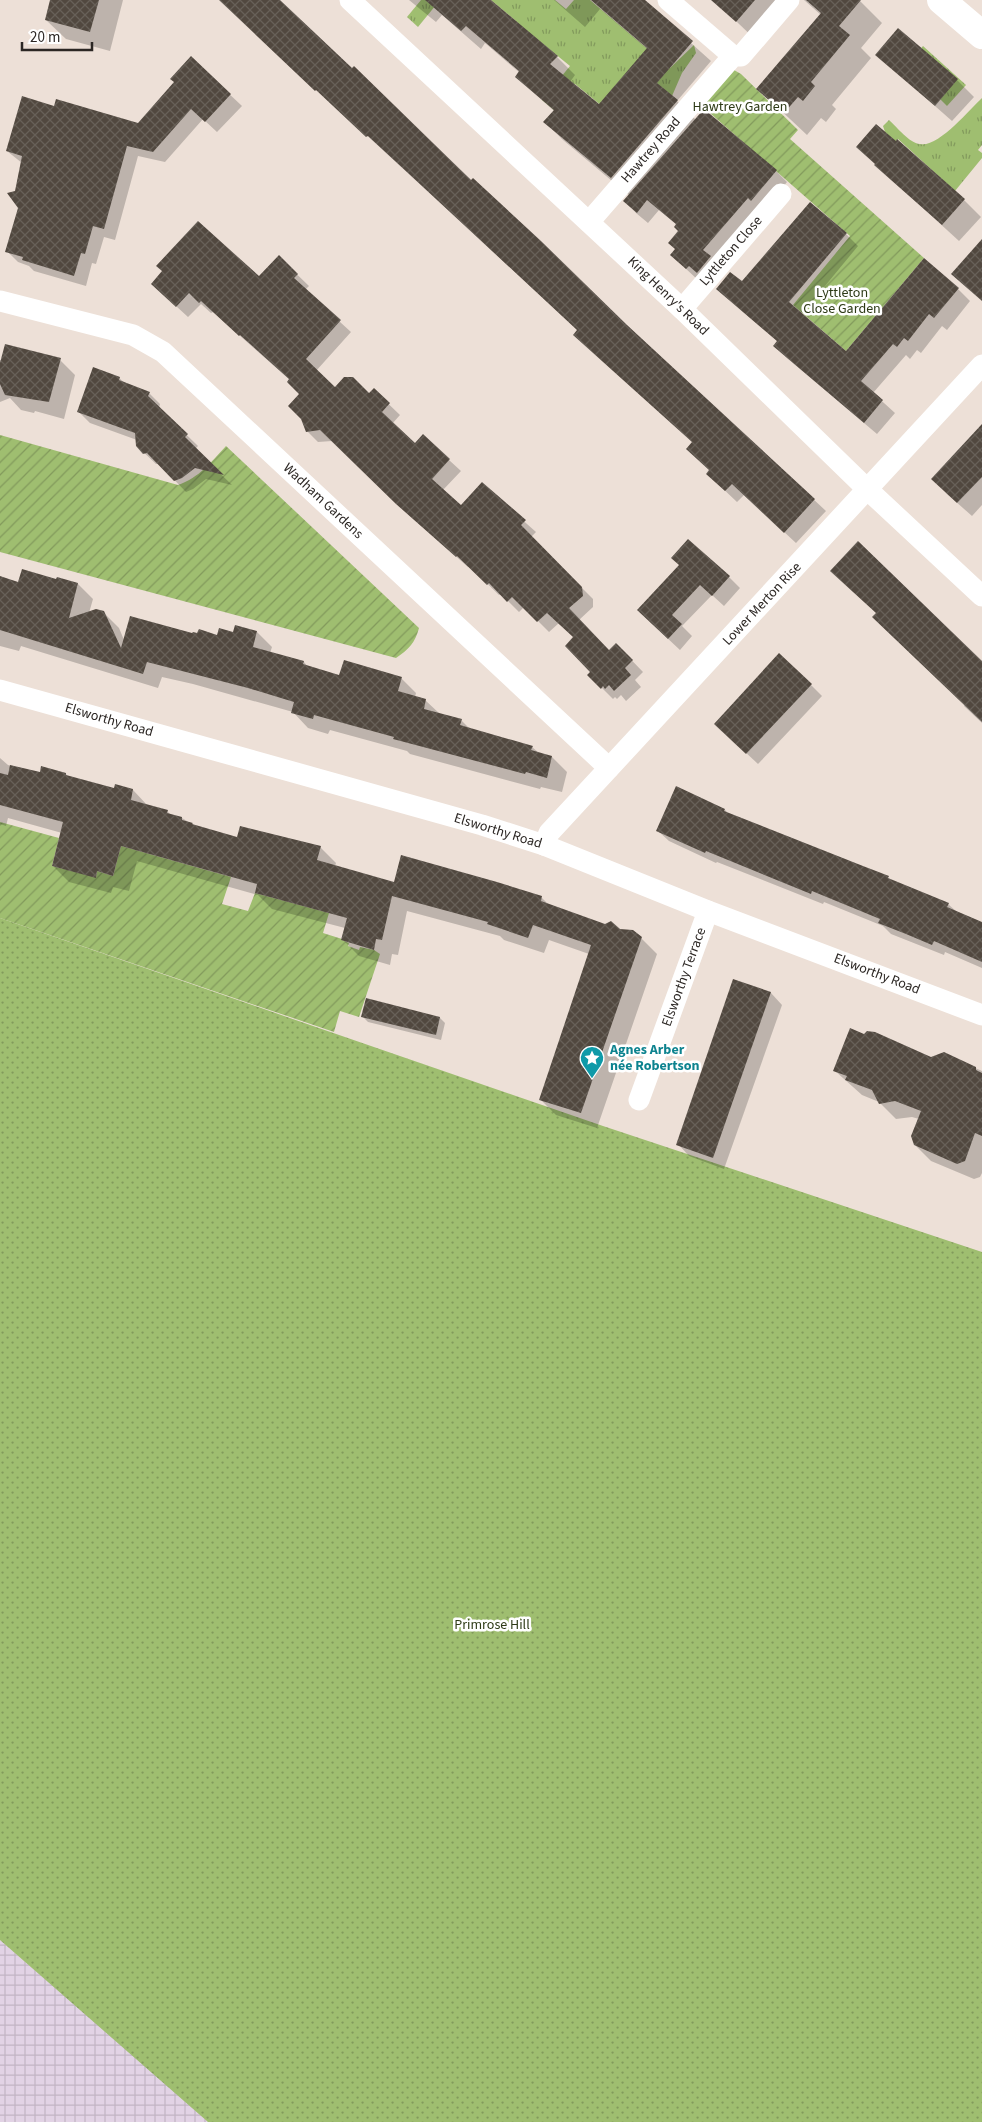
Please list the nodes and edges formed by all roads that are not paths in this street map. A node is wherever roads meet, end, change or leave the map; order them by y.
1 (350, 0) edge
2 (668, 0) edge
3 (789, 0) edge
4 (941, 0) edge
5 (982, 35) edge
6 (733, 56) junction
7 (781, 194) dead end
8 (589, 222) junction
9 (0, 301) edge
10 (682, 309) junction
11 (982, 365) edge
12 (867, 489) junction
13 (982, 596) edge
14 (0, 690) edge
15 (609, 768) junction
16 (544, 845) junction
17 (708, 911) junction
18 (982, 1015) edge
19 (639, 1100) dead end

1 - 8 street, King Henry's Road
2 - 6 street
3 - 6 street, Hawtrey Road
4 - 5 main road
6 - 8 street, Hawtrey Road
7 - 10 street, Lyttleton Close
8 - 10 street, King Henry's Road
9 - 15 street, Wadham Gardens
10 - 12 street, King Henry's Road
11 - 12 street, Lower Merton Rise
12 - 13 street, King Henry's Road
12 - 15 street, Lower Merton Rise
14 - 16 street, Elsworthy Road
15 - 16 street, Lower Merton Rise
16 - 17 street, Elsworthy Road
17 - 18 street, Elsworthy Road
17 - 19 street, Elsworthy Terrace

